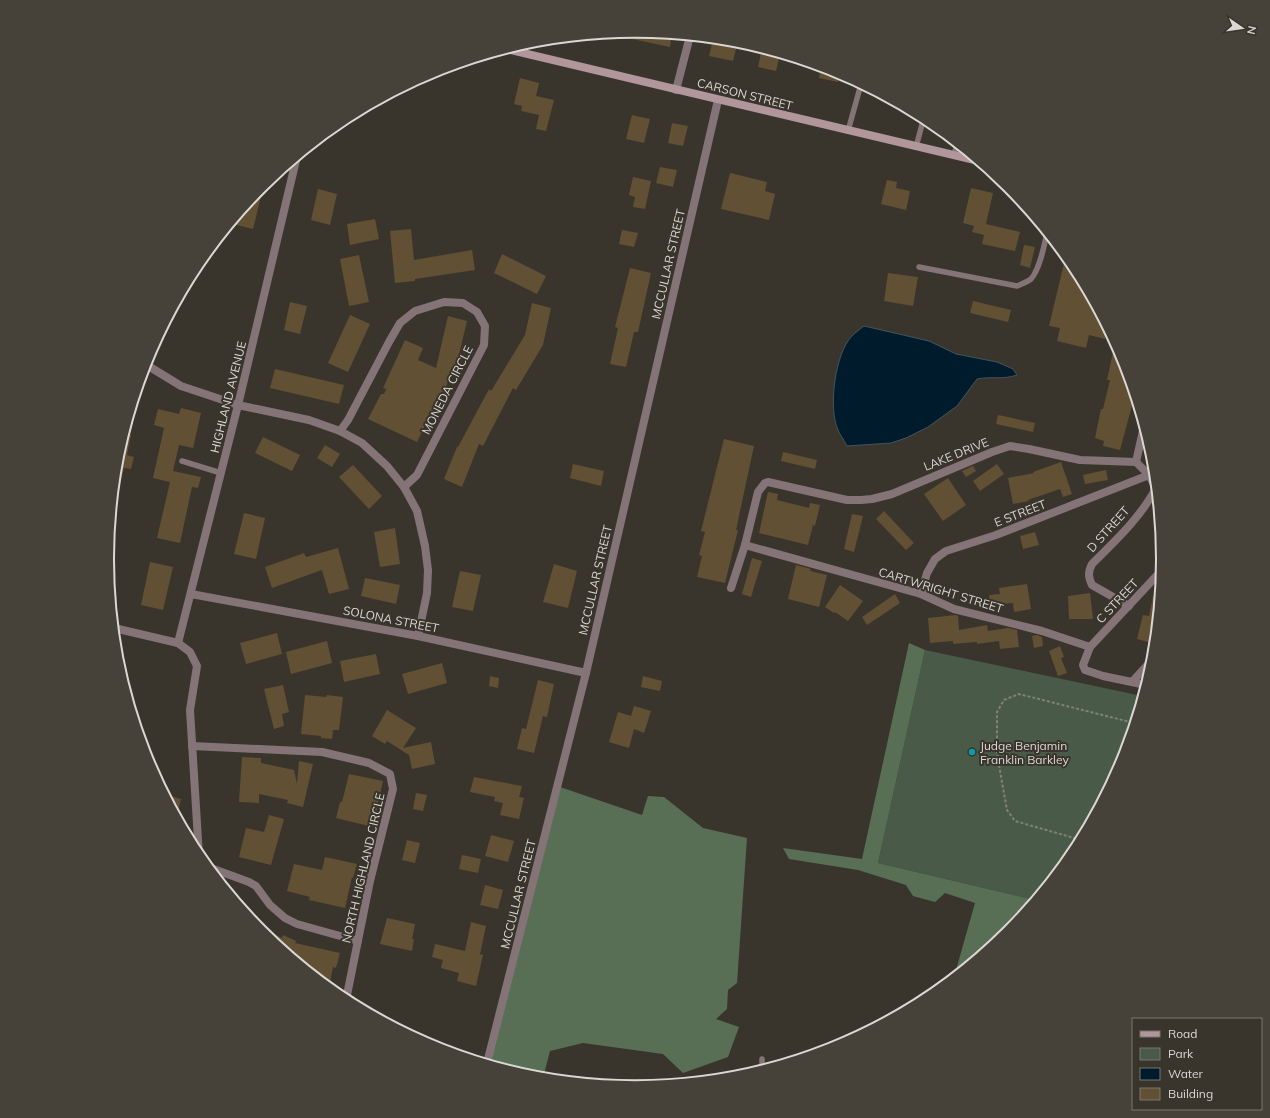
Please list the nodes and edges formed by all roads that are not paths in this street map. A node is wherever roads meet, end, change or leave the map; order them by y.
1 (689, 41) edge
2 (517, 52) edge
3 (676, 90) junction
4 (859, 90) edge
5 (718, 100) junction
6 (922, 125) edge
7 (848, 131) junction
8 (916, 147) junction
9 (956, 149) edge
10 (954, 156) junction
11 (969, 159) edge
12 (295, 164) edge
13 (1046, 239) edge
14 (919, 267) dead end
15 (151, 368) edge
16 (238, 405) junction
17 (340, 431) junction
18 (1141, 438) edge
19 (182, 461) dead end
20 (1136, 462) junction
21 (1149, 472) edge
22 (221, 473) junction
23 (1149, 476) edge
24 (404, 487) junction
25 (1152, 495) edge
26 (745, 545) junction
27 (1155, 577) edge
28 (731, 588) dead end
29 (191, 594) junction
30 (921, 594) junction
31 (1129, 606) junction
32 (118, 629) edge
33 (418, 636) junction
34 (178, 643) junction
35 (1090, 647) junction
36 (1144, 669) edge
37 (586, 674) junction
38 (1133, 681) junction
39 (1141, 683) edge
40 (192, 746) junction
41 (198, 842) edge
42 (218, 871) edge
43 (358, 941) junction
44 (347, 993) edge
45 (488, 1058) edge
46 (762, 1059) dead end
47 (762, 1064) edge

1 - 3 street
2 - 3 street, CARSON STREET
3 - 5 street, CARSON STREET
4 - 7 lane
5 - 7 street, CARSON STREET
5 - 37 street, MCCULLAR STREET
6 - 8 lane
7 - 8 street, CARSON STREET
8 - 10 street, CARSON STREET
9 - 10 lane
10 - 11 street, CARSON STREET
12 - 16 street, HIGHLAND AVENUE
13 - 14 lane
15 - 16 street
16 - 17 street
16 - 22 street, HIGHLAND AVENUE
17 - 24 street
17 - 24 street, MONEDA CIRCLE
18 - 20 street
19 - 22 lane
20 - 21 street
20 - 26 street, LAKE DRIVE
22 - 29 street, HIGHLAND AVENUE
23 - 30 street, E STREET
24 - 33 street
25 - 31 street, D STREET
26 - 28 street
26 - 30 street, CARTWRIGHT STREET
27 - 31 street, C STREET
29 - 33 street, SOLONA STREET
29 - 34 street, HIGHLAND AVENUE
30 - 35 street, CARTWRIGHT STREET
31 - 35 street, C STREET
32 - 34 street
33 - 37 street, SOLONA STREET
34 - 40 street
35 - 38 street
36 - 38 street
37 - 45 street, MCCULLAR STREET
38 - 39 street
40 - 41 street
40 - 43 street, NORTH HIGHLAND CIRCLE
42 - 43 street
43 - 44 street, NORTH HIGHLAND CIRCLE
46 - 47 lane

